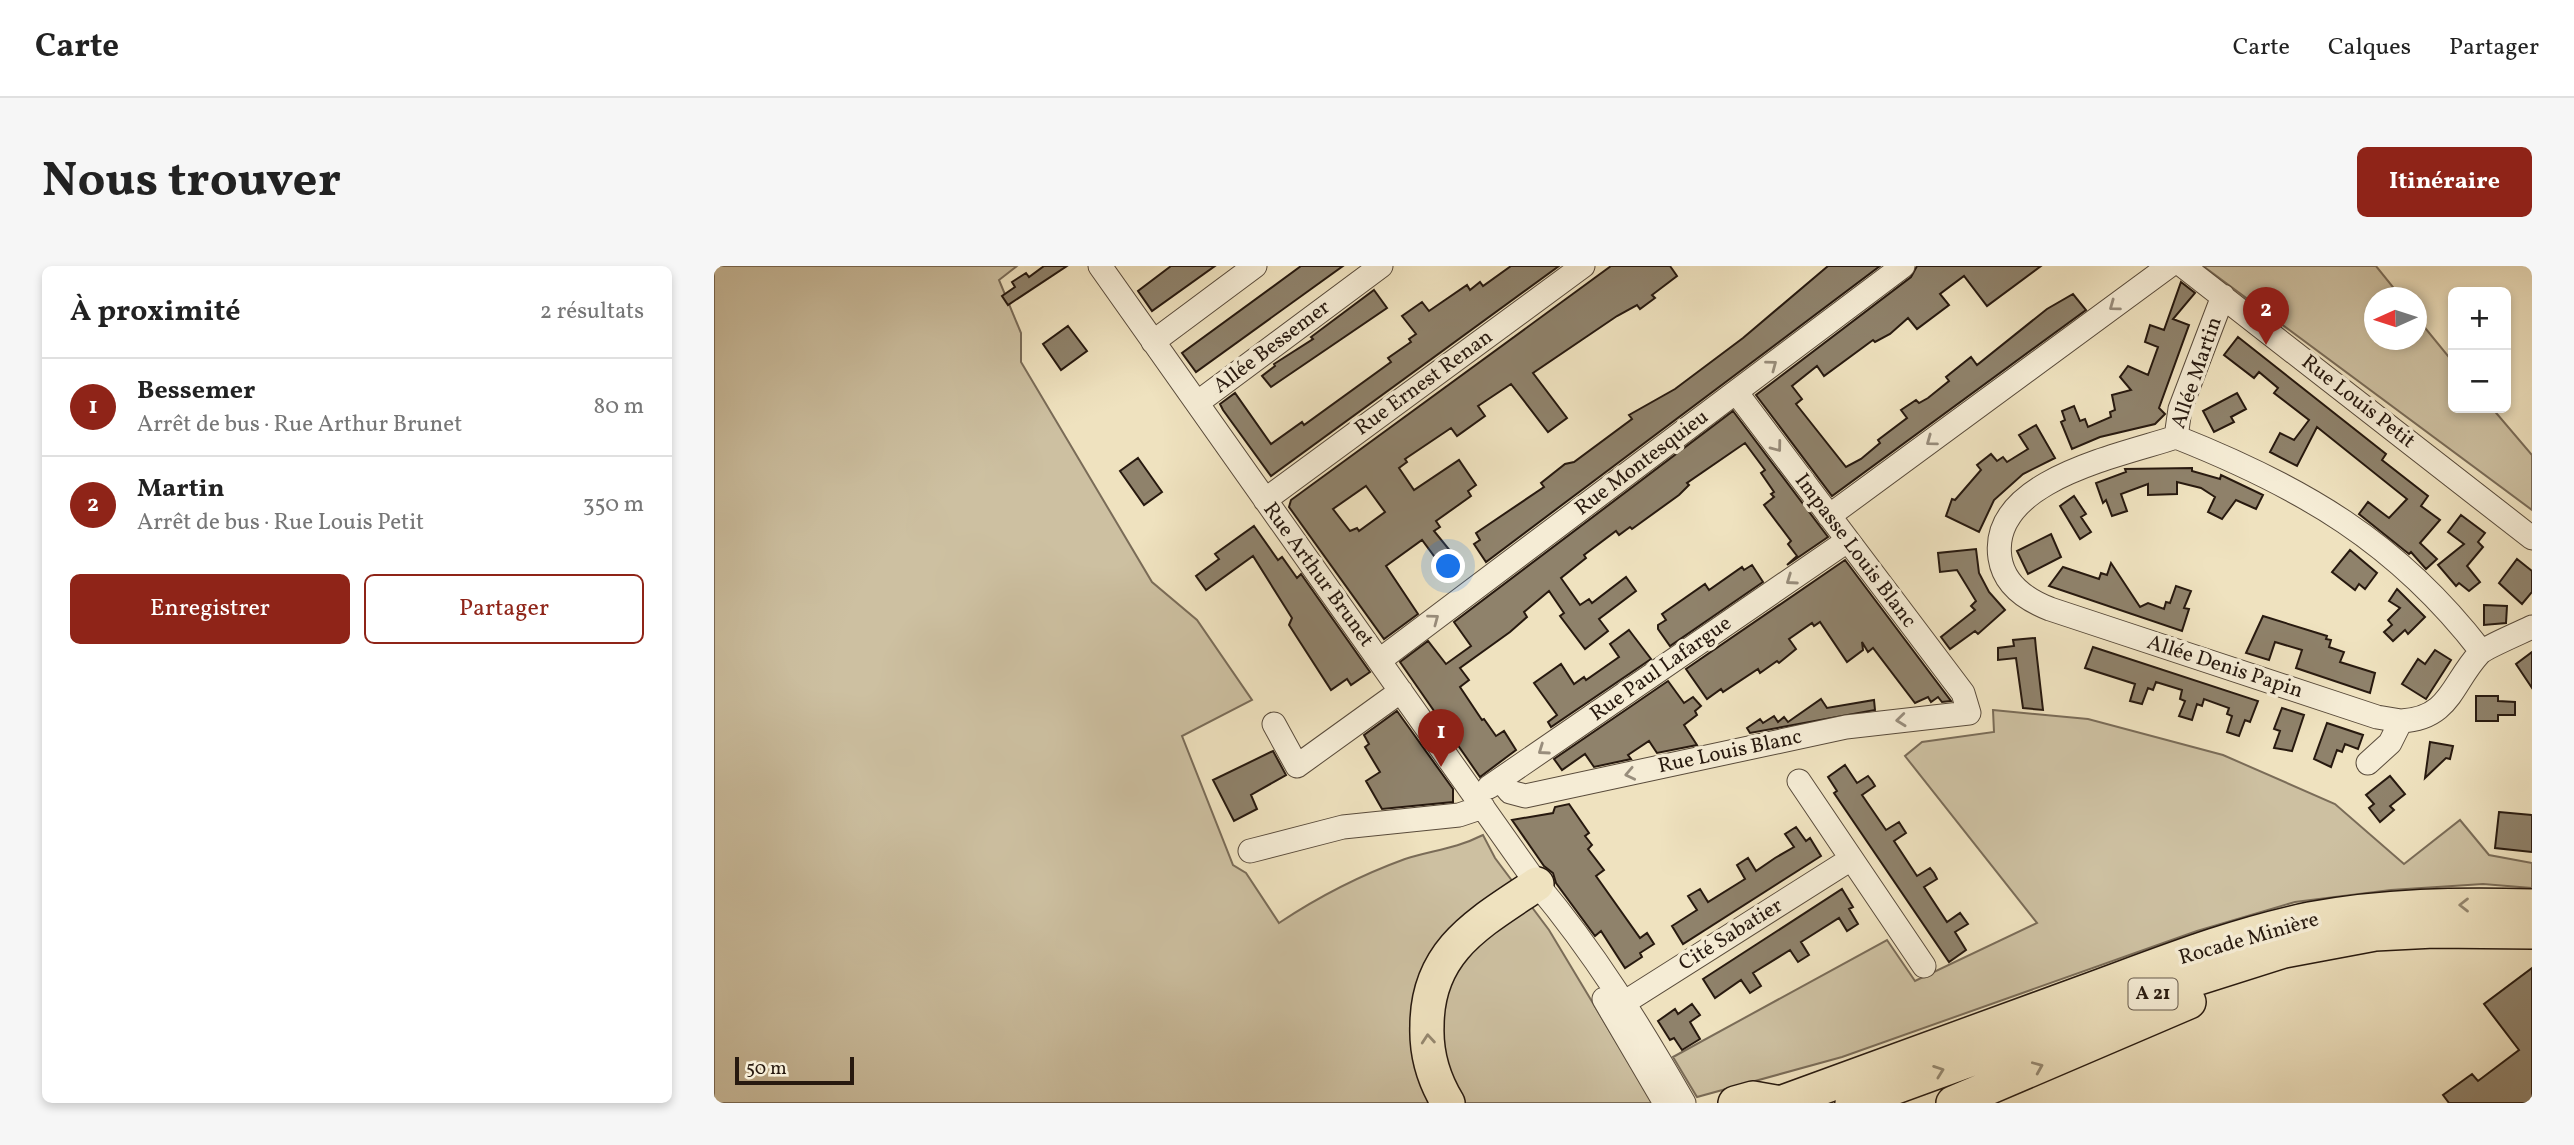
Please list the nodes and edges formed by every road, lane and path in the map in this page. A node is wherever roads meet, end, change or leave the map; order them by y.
1 (1255, 266) edge
2 (1381, 266) edge
3 (1583, 266) edge
4 (1903, 266) edge
5 (2169, 266) edge
6 (2183, 266) edge
7 (1112, 270) edge
8 (2223, 296) junction
9 (1153, 342) junction
10 (1736, 392) junction
11 (1197, 403) junction
12 (2176, 438) junction
13 (1265, 500) junction
14 (1829, 516) junction
15 (2532, 538) edge
16 (1847, 541) junction
17 (2050, 610) joint
18 (2532, 626) edge
19 (2481, 652) junction
20 (1380, 660) junction
21 (1401, 691) junction
22 (1969, 713) joint
23 (2401, 721) junction
24 (1273, 724) dead end
25 (2368, 763) dead end
26 (1500, 780) junction
27 (1798, 781) dead end
28 (1479, 802) junction
29 (1250, 851) dead end
30 (1851, 859) junction
31 (1537, 884) junction
32 (2532, 906) edge
33 (2465, 930) junction
34 (2532, 932) edge
35 (1924, 966) dead end
36 (1618, 1007) junction
37 (1672, 1098) edge
38 (1448, 1103) edge
39 (1735, 1103) edge
40 (1781, 1103) edge
41 (1852, 1103) edge
42 (1953, 1103) edge

1 - 9 street
2 - 11 street, Allée Bessemer
3 - 13 street, Rue Ernest Renan
10 -> 4 street, Rue Montesquieu
5 -> 14 street
6 - 8 street, Rue Louis Petit
7 - 9 street, Rue Arthur Brunet
8 - 12 street, Allée Martin
8 - 15 street, Rue Louis Petit
9 - 11 street, Rue Arthur Brunet
10 -> 14 street, Impasse Louis Blanc
20 -> 10 street, Rue Montesquieu
11 - 13 street, Rue Arthur Brunet
12 - 17 street, Allée Martin
12 - 19 street
13 - 20 street, Rue Arthur Brunet
14 - 16 street, Impasse Louis Blanc
16 - 22 street, Impasse Louis Blanc
16 -> 26 street, Rue Paul Lafargue
17 - 23 street, Allée Denis Papin
18 - 19 street
19 - 23 street
20 - 21 street, Rue Arthur Brunet
21 - 24 street
21 - 28 street, Rue Arthur Brunet
22 -> 26 street, Rue Louis Blanc
23 - 25 street
26 - 28 street, Rue Paul Lafargue
27 - 30 street
28 - 29 street, Rue Paul Lafargue
28 - 31 street, Rue Arthur Brunet
30 - 35 street
30 - 36 street, Cité Sabatier
31 - 36 street, Rue Arthur Brunet
38 -> 31 highway
32 -> 40 highway, Rocade Minière / A 21
33 - 34 highway, Rocade Minière / A 21
41 -> 33 highway, Rocade Minière / A 21
42 -> 33 highway
36 - 37 street, Rue Arthur Brunet
39 - 40 highway

